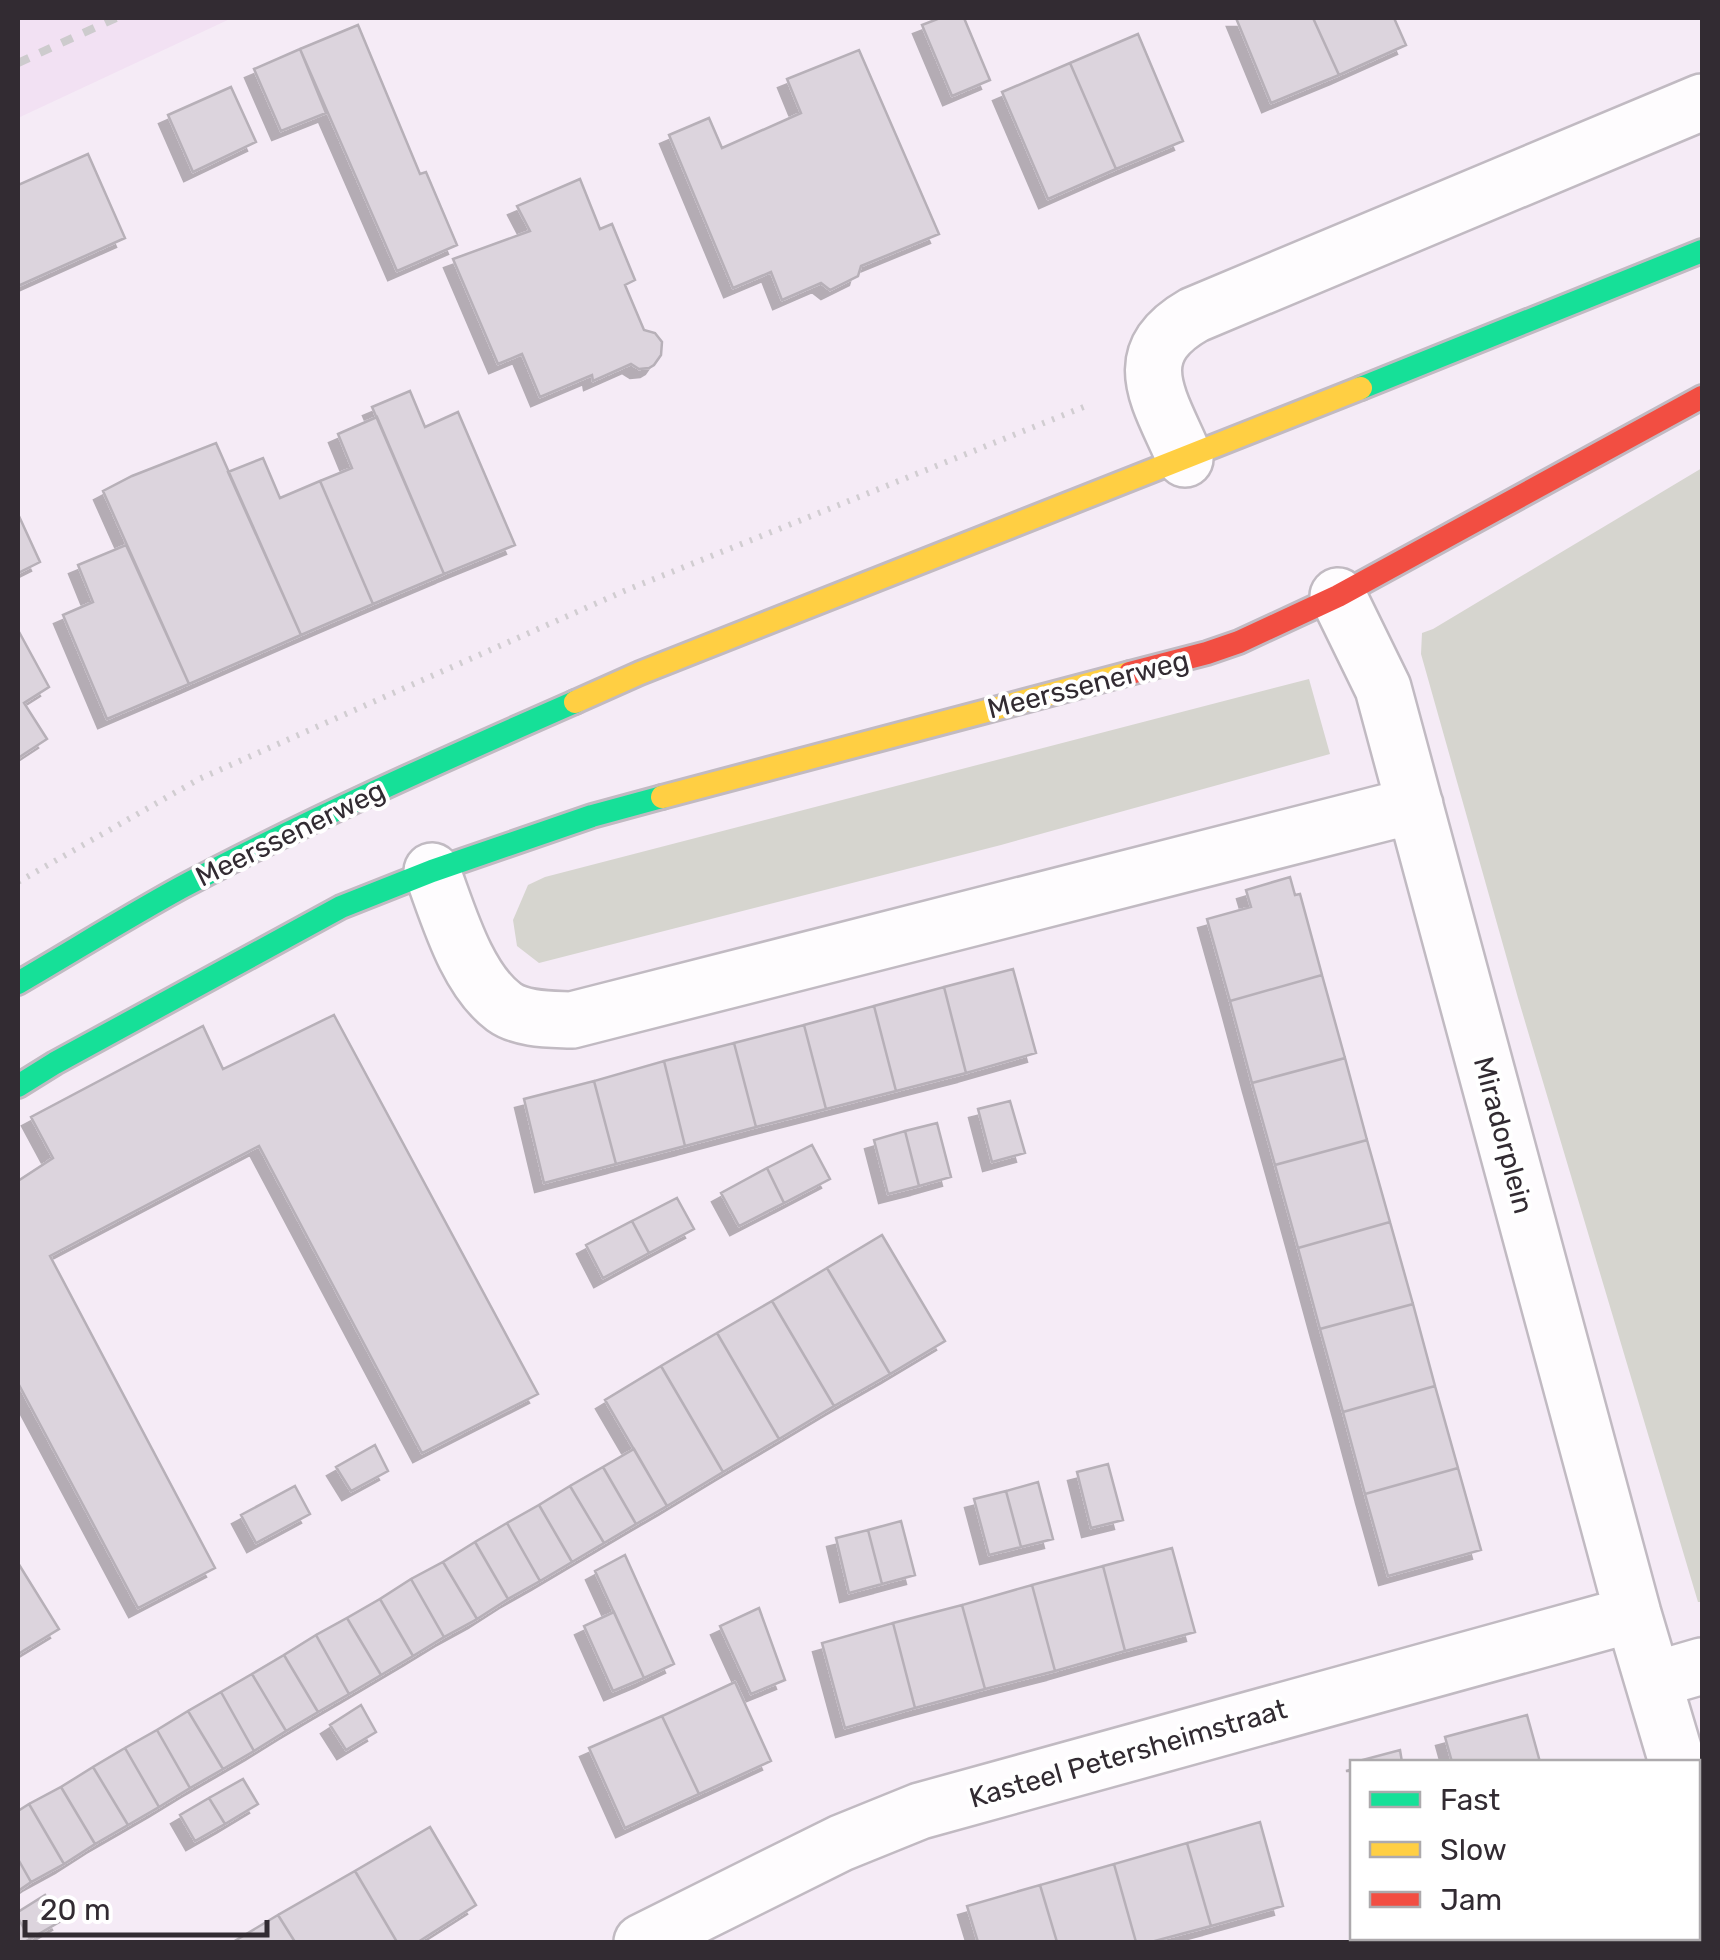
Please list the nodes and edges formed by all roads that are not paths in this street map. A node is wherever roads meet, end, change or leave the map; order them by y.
1 (1702, 102) edge
2 (1702, 250) edge
3 (1702, 397) edge
4 (1185, 458) junction
5 (1338, 596) junction
6 (1415, 804) junction
7 (432, 871) junction
8 (18, 982) edge
9 (18, 1086) edge
10 (1633, 1614) junction
11 (1678, 1673) edge
12 (1677, 1760) edge
13 (642, 1942) edge

1 - 4 street
2 - 4 street, Meerssenerweg
3 - 5 street, Meerssenerweg
4 - 8 street, Meerssenerweg
5 - 6 street, Miradorplein
5 - 7 street, Meerssenerweg
6 - 7 street
6 - 10 street, Miradorplein
7 - 9 street, Meerssenerweg
10 - 11 street, Miradorplein
10 - 13 street, Kasteel Petersheimstraat
11 - 12 street, Miradorplein

